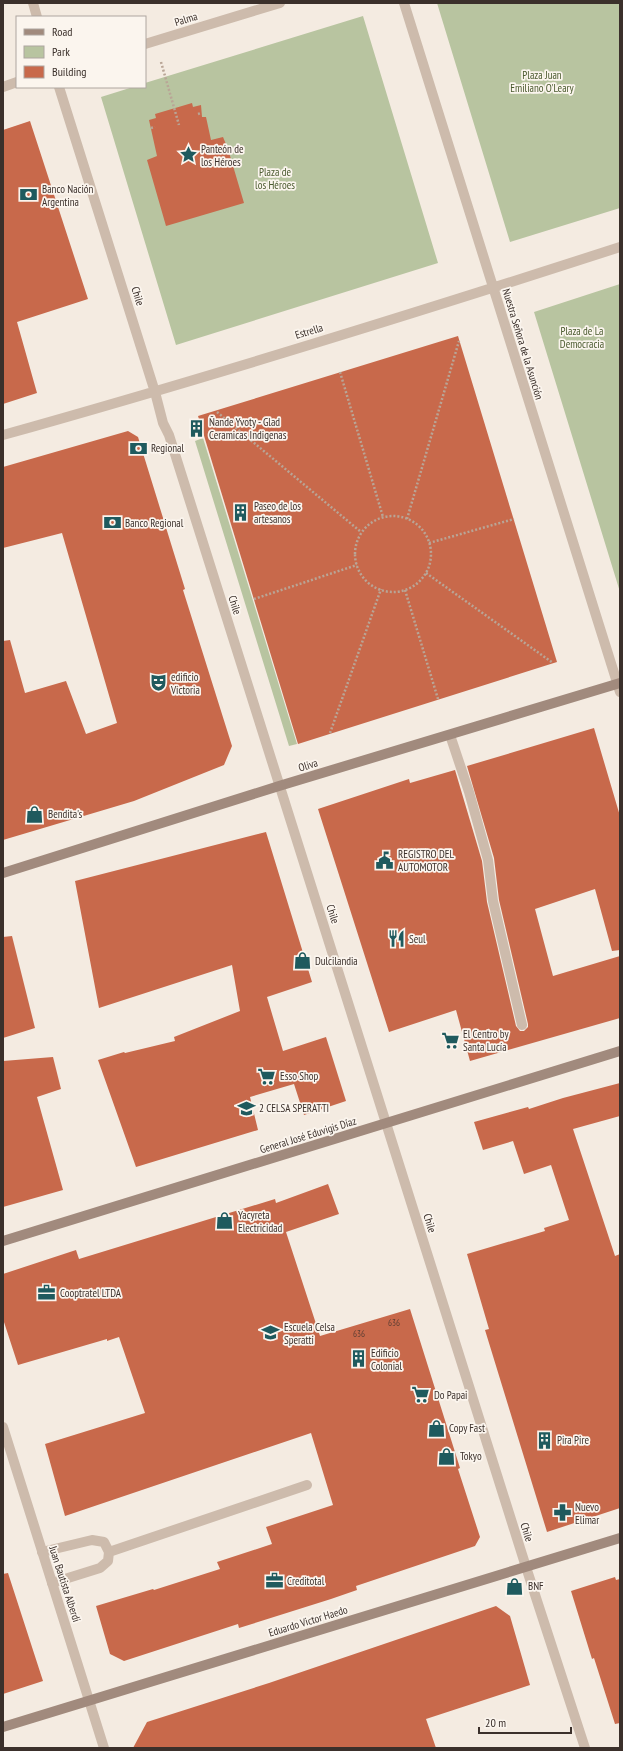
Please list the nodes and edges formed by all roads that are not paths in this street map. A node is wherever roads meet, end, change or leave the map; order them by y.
1 (33, 3) edge
2 (280, 3) edge
3 (404, 3) edge
4 (38, 16) edge
5 (146, 44) edge
6 (16, 82) edge
7 (3, 87) edge
8 (59, 88) edge
9 (620, 247) edge
10 (493, 288) junction
11 (155, 392) junction
12 (3, 435) edge
13 (619, 687) edge
14 (450, 735) junction
15 (279, 786) junction
16 (3, 873) edge
17 (522, 1026) dead end
18 (620, 1051) edge
19 (386, 1123) junction
20 (3, 1241) edge
21 (3, 1427) edge
22 (307, 1485) dead end
23 (620, 1538) edge
24 (42, 1552) junction
25 (109, 1552) junction
26 (526, 1567) junction
27 (52, 1583) junction
28 (89, 1700) junction
29 (3, 1727) edge
30 (104, 1748) edge
31 (585, 1748) edge

1 - 4 street
2 - 5 street, Palma
3 - 10 street, Nuestra Señora de la Asunción
6 - 7 street
8 - 11 street, Chile
9 - 10 street, Estrella
10 - 11 street, Estrella
10 - 13 street, Nuestra Señora de la Asunción
11 - 12 street, Estrella
11 - 15 street, Chile
13 - 14 street, Oliva
14 - 15 street, Oliva
14 - 17 street
15 - 16 street, Oliva
15 - 19 street, Chile
18 - 19 street, General José Eduvigis Díaz
19 - 20 street, General José Eduvigis Díaz
19 - 26 street, Chile
21 - 24 street, Juan Bautista Alberdi
22 - 25 street
23 - 26 street, Eduardo Victor Haedo
24 - 25 street
24 - 27 street, Juan Bautista Alberdi
25 - 27 street
26 - 28 street, Eduardo Victor Haedo
26 - 31 street, Chile
27 - 28 street, Juan Bautista Alberdi
28 - 29 street, Eduardo Victor Haedo
28 - 30 street, Juan Bautista Alberdi

